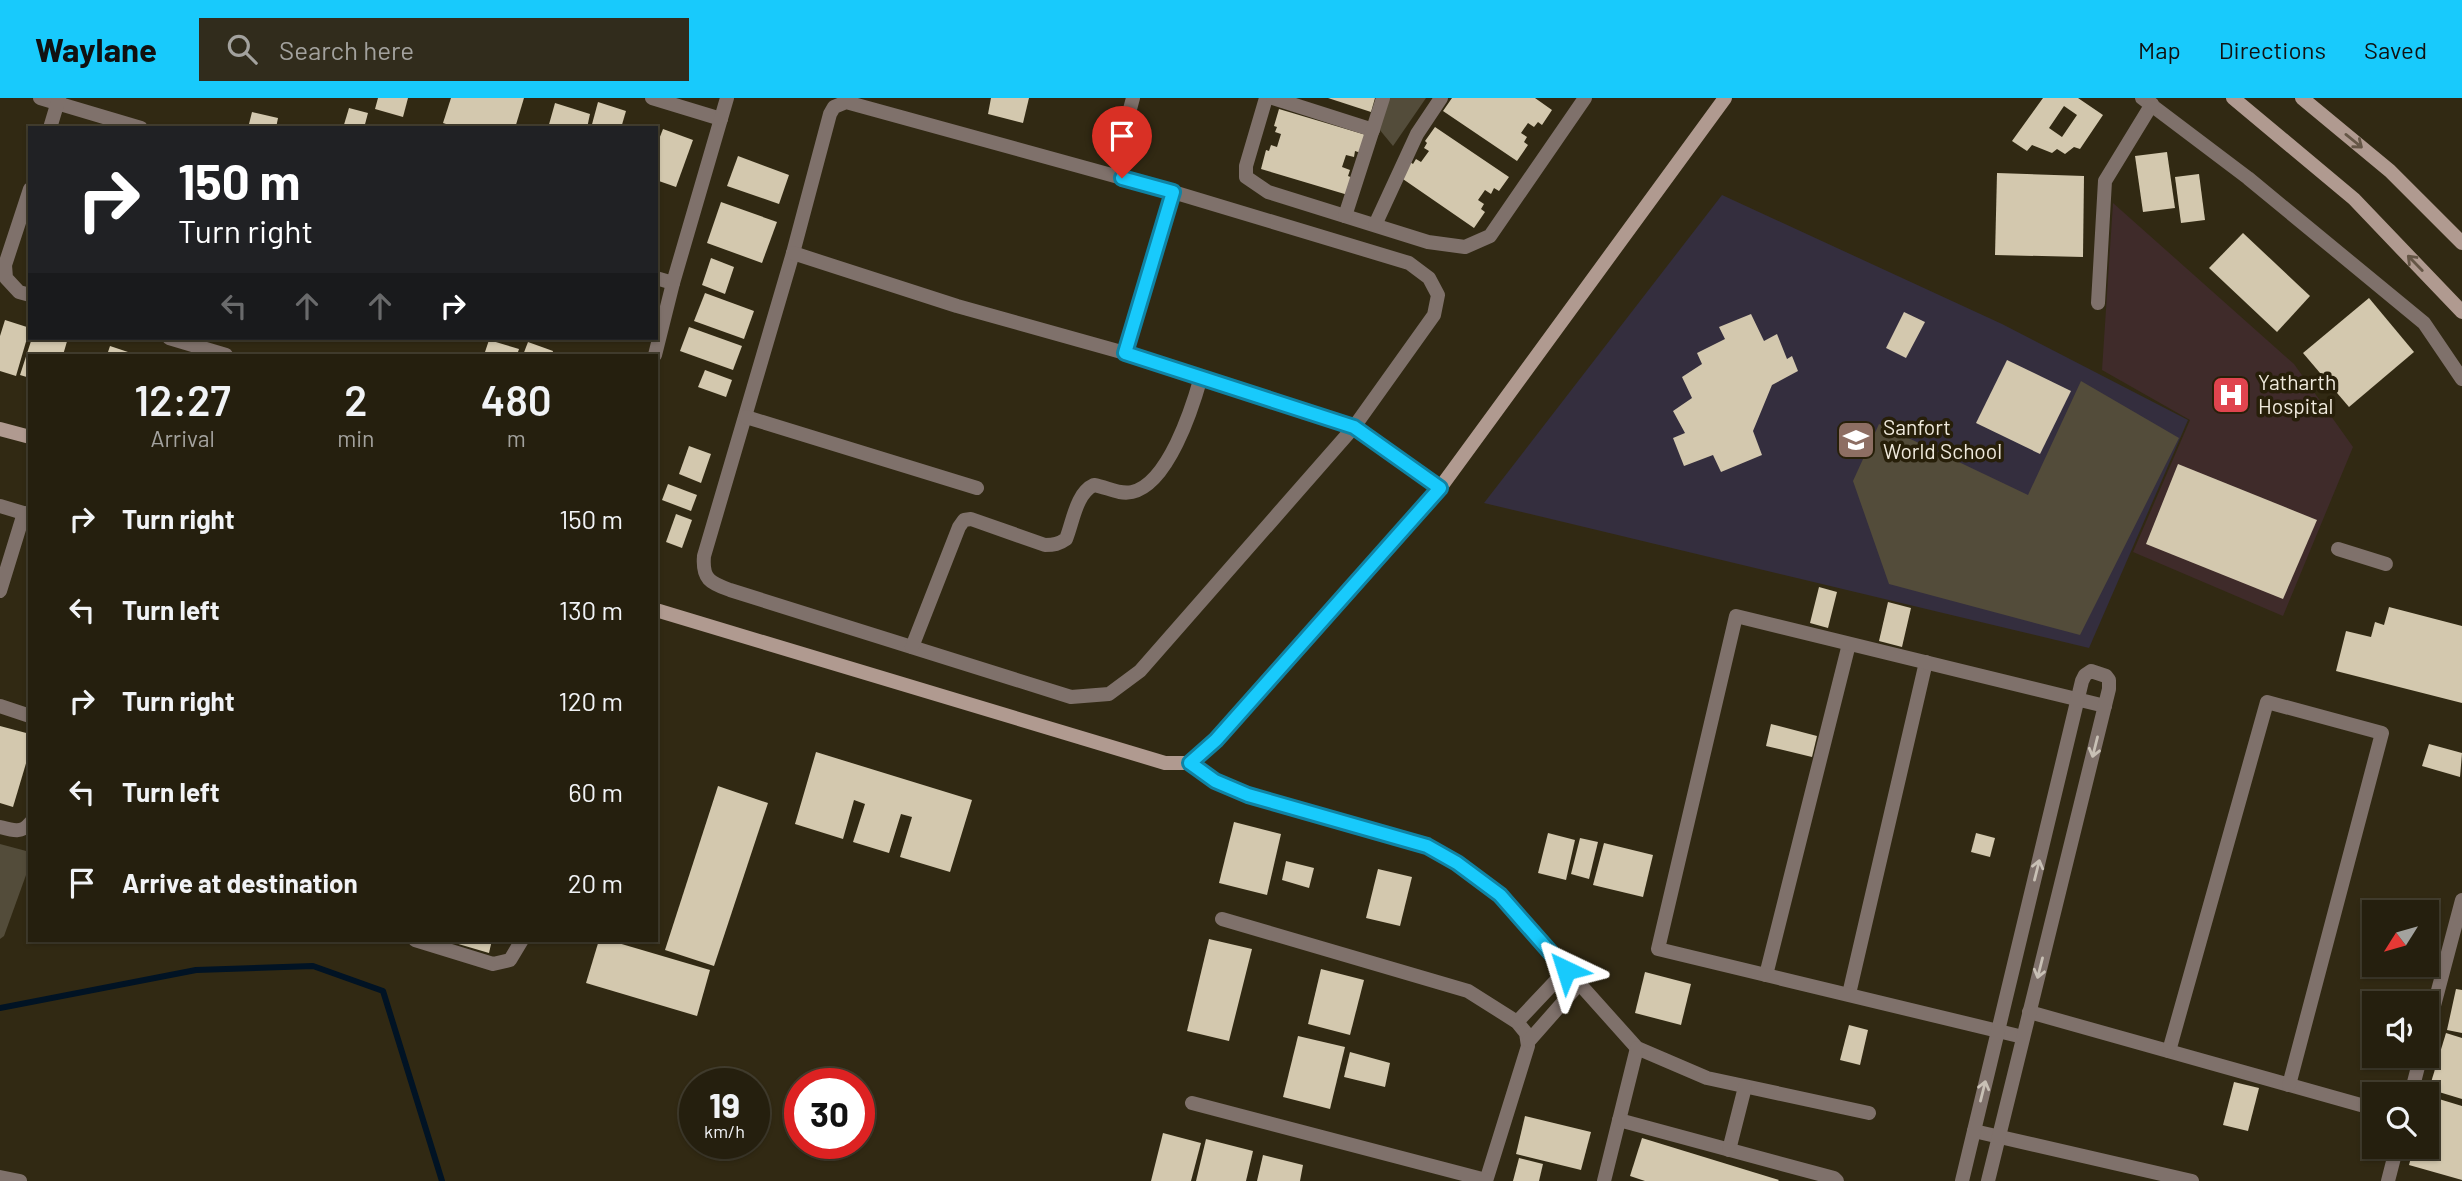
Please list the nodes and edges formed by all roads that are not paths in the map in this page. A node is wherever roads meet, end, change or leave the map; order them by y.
1 (40, 98) edge
2 (652, 98) edge
3 (727, 98) edge
4 (1133, 98) edge
5 (1266, 98) edge
6 (1273, 98) edge
7 (1383, 98) edge
8 (1441, 98) edge
9 (1585, 98) edge
10 (1725, 98) edge
11 (2233, 98) edge
12 (2302, 98) edge
13 (59, 101) edge
14 (2147, 101) edge
15 (721, 119) junction
16 (1126, 124) dead end
17 (51, 126) edge
18 (135, 126) edge
19 (1373, 130) junction
20 (1173, 192) junction
21 (28, 195) edge
22 (1345, 216) junction
23 (1375, 225) junction
24 (2462, 243) edge
25 (793, 254) junction
26 (658, 279) edge
27 (673, 283) junction
28 (28, 294) edge
29 (2098, 303) dead end
30 (2462, 312) edge
31 (176, 340) edge
32 (1125, 353) junction
33 (223, 354) edge
34 (655, 354) edge
35 (1201, 377) junction
36 (2462, 379) edge
37 (746, 417) junction
38 (1354, 427) junction
39 (0, 429) edge
40 (28, 436) edge
41 (977, 488) dead end
42 (1440, 488) junction
43 (0, 506) edge
44 (27, 514) edge
45 (2337, 549) dead end
46 (2386, 564) dead end
47 (0, 591) edge
48 (658, 611) edge
49 (1849, 644) junction
50 (912, 647) junction
51 (1926, 662) junction
52 (2079, 699) junction
53 (0, 706) edge
54 (2105, 706) junction
55 (28, 715) edge
56 (1190, 763) junction
57 (28, 826) edge
58 (0, 827) edge
59 (2462, 900) edge
60 (1222, 919) dead end
61 (422, 942) edge
62 (522, 942) edge
63 (1566, 970) junction
64 (1766, 975) junction
65 (1579, 984) junction
66 (2438, 991) edge
67 (1849, 994) junction
68 (2029, 1012) junction
69 (1517, 1022) junction
70 (1998, 1030) junction
71 (2023, 1037) junction
72 (1529, 1041) junction
73 (1637, 1048) junction
74 (2169, 1051) junction
75 (2289, 1085) junction
76 (1745, 1087) junction
77 (1192, 1103) dead end
78 (2362, 1105) edge
79 (1869, 1113) dead end
80 (1619, 1120) junction
81 (1974, 1131) junction
82 (1999, 1137) junction
83 (1729, 1150) junction
84 (2394, 1159) edge
85 (0, 1177) edge
86 (2185, 1180) edge
87 (20, 1181) edge
88 (1486, 1181) edge
89 (1604, 1181) edge
90 (1837, 1181) edge
91 (1962, 1181) edge
92 (1988, 1181) edge
93 (2388, 1181) edge

1 - 13 street
2 - 15 street
3 - 15 street
4 - 16 street
5 - 22 street
6 - 19 street
7 - 19 street
8 - 23 street
9 - 23 street
10 - 42 street
30 -> 11 street
12 -> 24 street
13 - 17 street
13 - 18 street
14 - 29 street
14 - 36 street
15 - 27 street
19 - 22 street
20 - 25 street
20 - 32 street
20 - 38 street
21 - 28 street
22 - 23 street
25 - 32 street
25 - 37 street
26 - 27 street
27 - 34 street
31 - 33 street
32 - 35 street
35 - 38 street
35 - 50 street
37 - 41 street
37 - 50 street
38 - 42 street
38 - 50 street
39 - 40 street
42 - 56 street
43 - 44 street
44 - 47 street
45 - 46 street
48 - 56 street
49 - 51 street
49 - 64 street
49 - 64 street
51 - 52 street
51 - 67 street
52 - 54 street
52 - 54 street
70 -> 52 street
53 - 55 street
54 -> 68 street
56 - 63 street
57 - 58 street
59 - 66 street
60 - 69 street
61 - 62 street
63 - 65 street
63 - 69 street
64 - 67 street
65 - 72 street
65 - 73 street
67 - 70 street
68 - 71 street
68 - 74 street
69 - 72 street
70 - 71 street
81 -> 70 street
71 - 82 street
72 - 88 street
73 - 76 street
73 - 80 street
74 - 75 street
74 - 75 street
75 - 78 street
76 - 79 street
76 - 83 street
77 - 88 street
80 - 83 street
80 - 89 street
81 - 82 street
81 - 91 street
82 - 86 street
82 - 92 street
83 - 90 street
84 - 93 street
85 - 87 street

